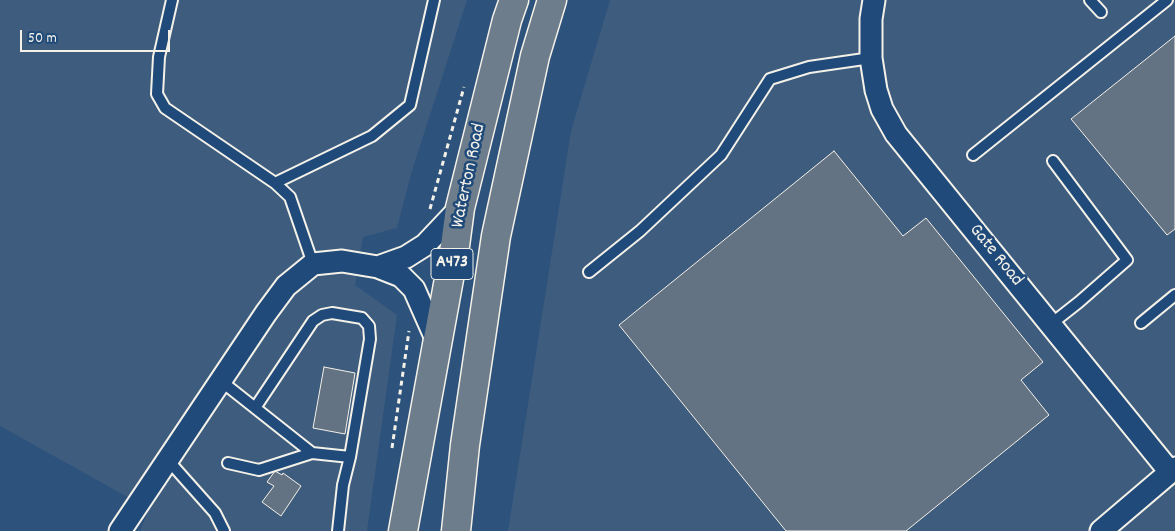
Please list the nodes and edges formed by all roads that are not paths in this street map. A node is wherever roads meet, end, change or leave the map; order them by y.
1 (172, 0) edge
2 (434, 0) edge
3 (514, 0) edge
4 (552, 0) edge
5 (1090, 0) edge
6 (1167, 0) edge
7 (873, 10) edge
8 (1101, 12) dead end
9 (871, 58) junction
10 (973, 155) dead end
11 (1053, 161) dead end
12 (275, 184) junction
13 (460, 208) junction
14 (313, 264) junction
15 (378, 267) junction
16 (589, 272) dead end
17 (1175, 295) edge
18 (1141, 323) dead end
19 (1051, 324) junction
20 (437, 341) junction
21 (221, 381) junction
22 (256, 408) junction
23 (312, 454) junction
24 (350, 456) junction
25 (167, 458) junction
26 (228, 462) dead end
27 (1172, 470) edge
28 (120, 531) edge
29 (224, 531) edge
30 (338, 531) edge
31 (403, 531) edge
32 (456, 531) edge
33 (1101, 531) edge

1 - 12 lane
2 - 12 lane
3 - 13 main road, Waterton Road / A473
4 - 32 main road, Waterton Road / A473
5 - 8 lane
6 - 10 lane
7 - 9 street, Gate Road
9 - 16 lane
9 - 19 street, Gate Road
11 - 19 lane
12 - 14 lane
13 - 15 street
13 - 20 main road, Waterton Road / A473
14 - 15 street
14 - 21 street
15 - 20 street
17 - 18 lane
19 - 27 street, Gate Road
20 - 31 main road, Waterton Road / A473
21 - 22 lane
21 - 25 street
22 - 23 lane
22 - 24 lane
23 - 24 lane
23 - 26 lane
24 - 30 lane
25 - 28 street
25 - 29 lane
27 - 33 street

